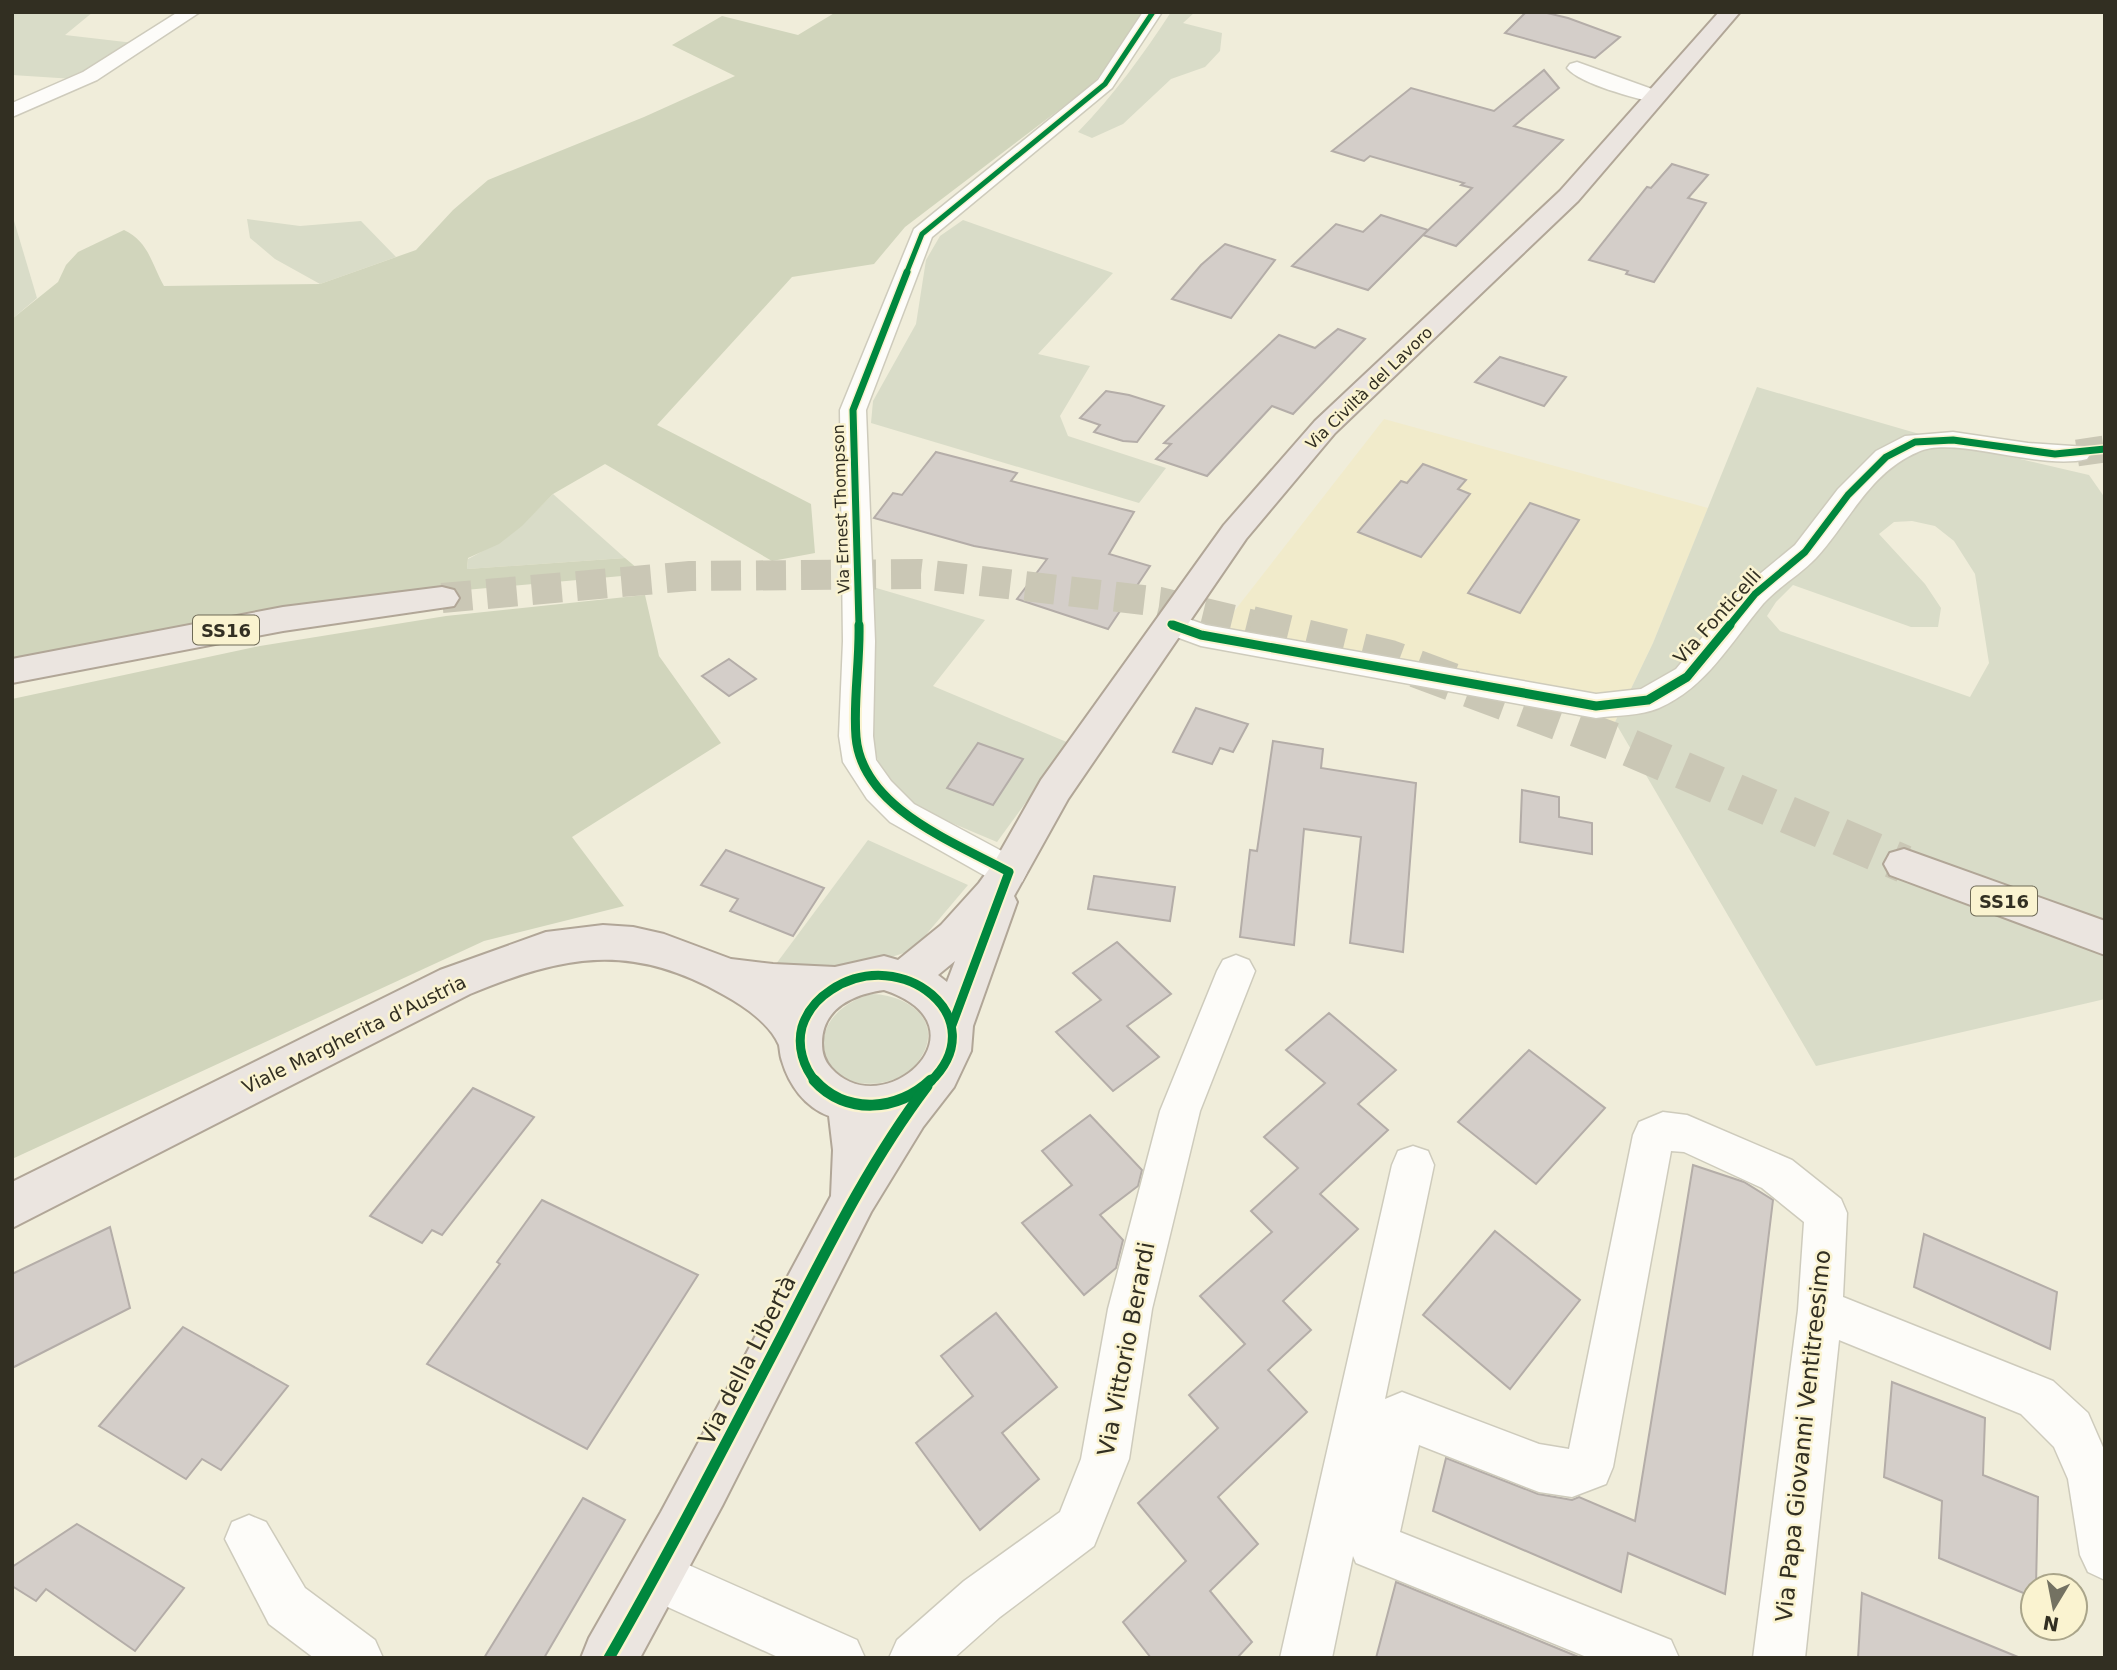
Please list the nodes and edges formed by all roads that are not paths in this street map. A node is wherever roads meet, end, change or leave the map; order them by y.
1 (191, 12) edge
2 (1153, 12) edge
3 (1730, 12) edge
4 (1577, 68) dead end
5 (1656, 97) junction
6 (12, 110) edge
7 (2077, 453) tunnel mouth
8 (442, 597) tunnel mouth
9 (1171, 624) junction
10 (12, 671) edge
11 (1904, 864) tunnel mouth
12 (1009, 872) junction
13 (2105, 938) edge
14 (713, 969) junction
15 (1236, 971) dead end
16 (908, 977) junction
17 (837, 985) junction
18 (952, 1025) junction
19 (799, 1039) junction
20 (927, 1086) junction
21 (849, 1103) junction
22 (1413, 1165) dead end
23 (853, 1199) junction
24 (12, 1206) edge
25 (1820, 1310) junction
26 (249, 1539) dead end
27 (2105, 1555) edge
28 (657, 1576) junction
29 (357, 1658) edge
30 (609, 1658) edge
31 (839, 1658) edge
32 (915, 1658) edge
33 (1306, 1658) edge
34 (1653, 1658) edge
35 (1779, 1658) edge

1 - 6 street
2 - 12 street, Via Ernest Thompson
3 - 5 main road, Via Civiltà del Lavoro
4 - 5 street
5 - 9 main road, Via Civiltà del Lavoro
7 - 9 street, Via Fonticelli
8 - 10 main road, SS16
9 - 12 main road, Via Civiltà del Lavoro
11 - 13 main road, SS16
12 - 16 main road, Via Civiltà del Lavoro
12 - 18 main road, Via Civiltà del Lavoro
14 - 17 main road, Viale Margherita d'Austria
14 - 19 main road, Viale Margherita d'Austria
14 - 24 main road, Viale Margherita d'Austria
15 - 32 street, Via Vittorio Berardi
16 - 17 main road
16 - 18 main road
17 - 19 main road
18 - 20 main road
19 - 21 main road
20 - 21 main road
20 - 23 main road, Via della Libertà
21 - 23 main road, Via della Libertà
22 - 33 street
23 - 28 main road, Via della Libertà
25 - 27 street
25 - 34 street, Via Papa Giovanni Ventitreesimo
25 - 35 street, Via Papa Giovanni Ventitreesimo
26 - 29 street
28 - 30 main road, Via della Libertà
28 - 31 street

